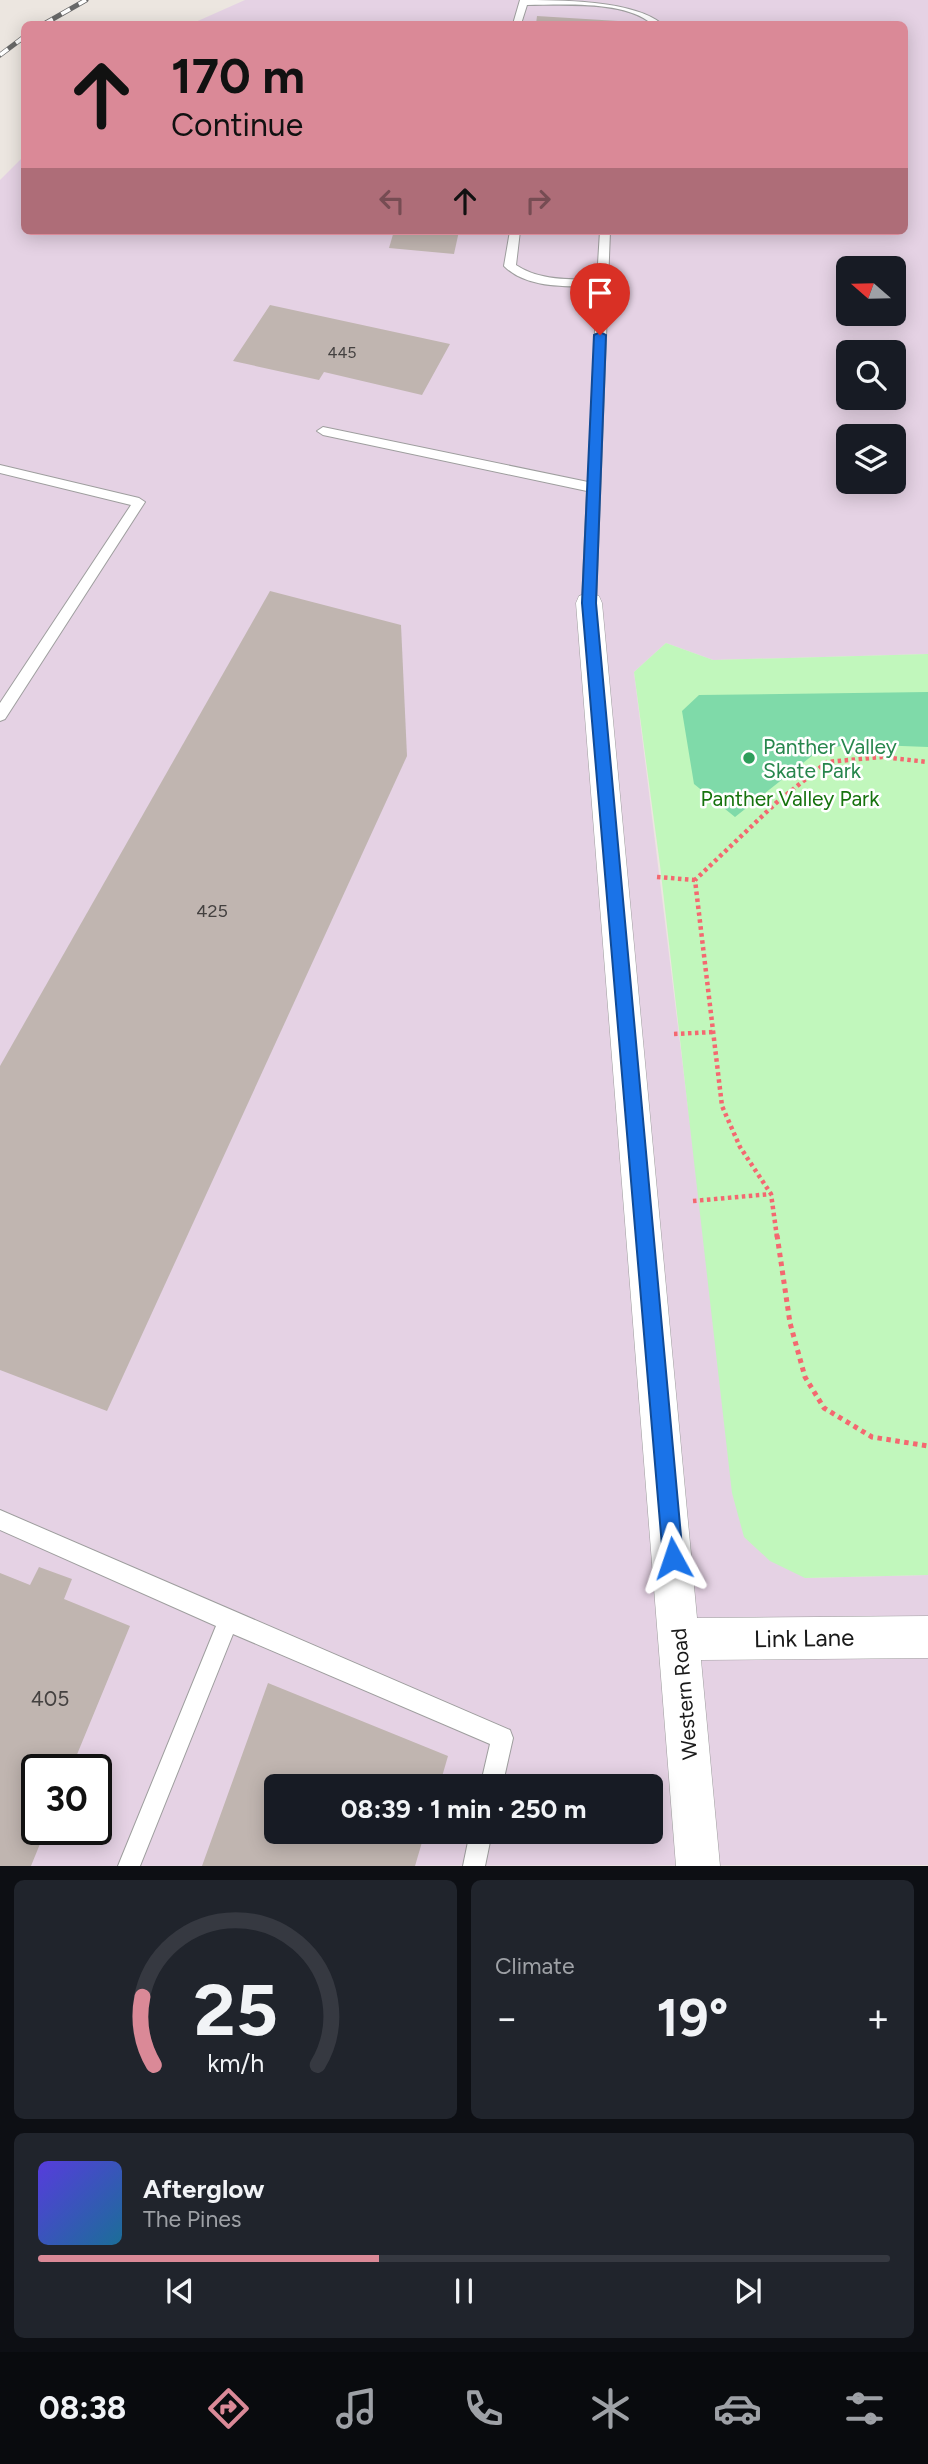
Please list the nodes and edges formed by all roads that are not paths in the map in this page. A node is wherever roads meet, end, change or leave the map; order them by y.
1 (518, 21) edge
2 (654, 21) edge
3 (514, 235) edge
4 (605, 235) edge
5 (602, 284) junction
6 (323, 431) dead end
7 (0, 469) edge
8 (594, 488) junction
9 (589, 603) joint
10 (0, 715) edge
11 (0, 1520) edge
12 (229, 1621) junction
13 (928, 1636) edge
14 (680, 1639) junction
15 (494, 1774) edge
16 (479, 1844) edge
17 (128, 1866) edge
18 (474, 1866) edge
19 (698, 1866) edge

1 - 2 lane
3 - 5 lane
4 - 5 lane
5 - 8 lane
6 - 8 lane
7 - 10 lane
8 - 9 lane
9 - 14 street, Western Road
11 - 12 lane
12 - 15 lane
12 - 17 lane
13 - 14 street, Link Lane
14 - 19 street, Western Road
16 - 18 lane

